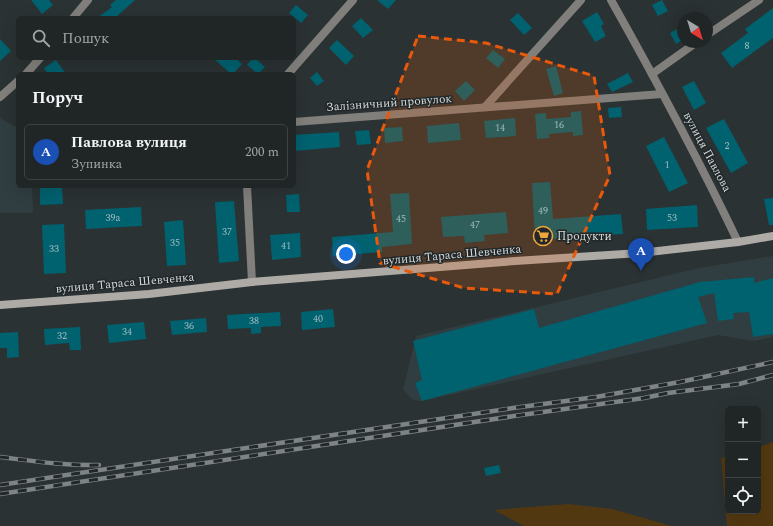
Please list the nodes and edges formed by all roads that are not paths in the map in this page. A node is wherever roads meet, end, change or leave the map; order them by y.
1 (88, 0) edge
2 (353, 0) edge
3 (581, 0) edge
4 (611, 0) edge
5 (759, 0) edge
6 (75, 16) edge
7 (713, 31) edge
8 (689, 48) edge
9 (38, 60) edge
10 (28, 72) edge
11 (290, 72) edge
12 (652, 74) junction
13 (16, 83) edge
14 (662, 94) junction
15 (0, 96) edge
16 (485, 107) junction
17 (296, 122) edge
18 (247, 188) edge
19 (773, 236) edge
20 (738, 242) junction
21 (252, 282) junction
22 (0, 305) edge

1 - 6 street
2 - 11 street
3 - 16 street
4 - 12 street, вулиця Павлова
5 - 7 street
8 - 12 street
9 - 10 street
12 - 14 street, вулиця Павлова
13 - 15 street
14 - 16 street, Залізничний провулок
14 - 20 street, вулиця Павлова
16 - 17 street, Залізничний провулок
18 - 21 street
19 - 20 main road, вулиця Тараса Шевченка
20 - 21 main road, вулиця Тараса Шевченка
21 - 22 main road, вулиця Тараса Шевченка

